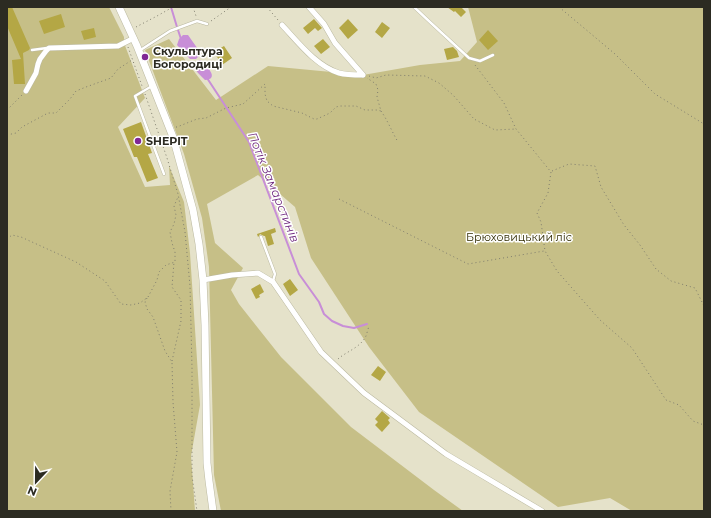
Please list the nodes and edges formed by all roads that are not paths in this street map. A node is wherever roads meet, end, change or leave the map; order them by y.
1 (119, 7) edge
2 (310, 7) edge
3 (414, 7) edge
4 (207, 24) road end
5 (282, 25) road end
6 (134, 38) junction
7 (49, 48) junction
8 (32, 50) dead end
9 (139, 51) junction
10 (493, 55) dead end
11 (153, 85) junction
12 (26, 91) road end
13 (164, 174) dead end
14 (261, 236) dead end
15 (203, 280) junction
16 (273, 282) junction
17 (213, 511) edge
18 (542, 511) edge

1 - 6 main road
2 - 5 street
3 - 10 lane
4 - 9 lane
6 - 7 street
6 - 9 main road
7 - 8 lane
7 - 12 street
9 - 11 main road
11 - 13 lane
11 - 15 main road
14 - 16 lane
15 - 16 street
15 - 17 main road
16 - 18 street

